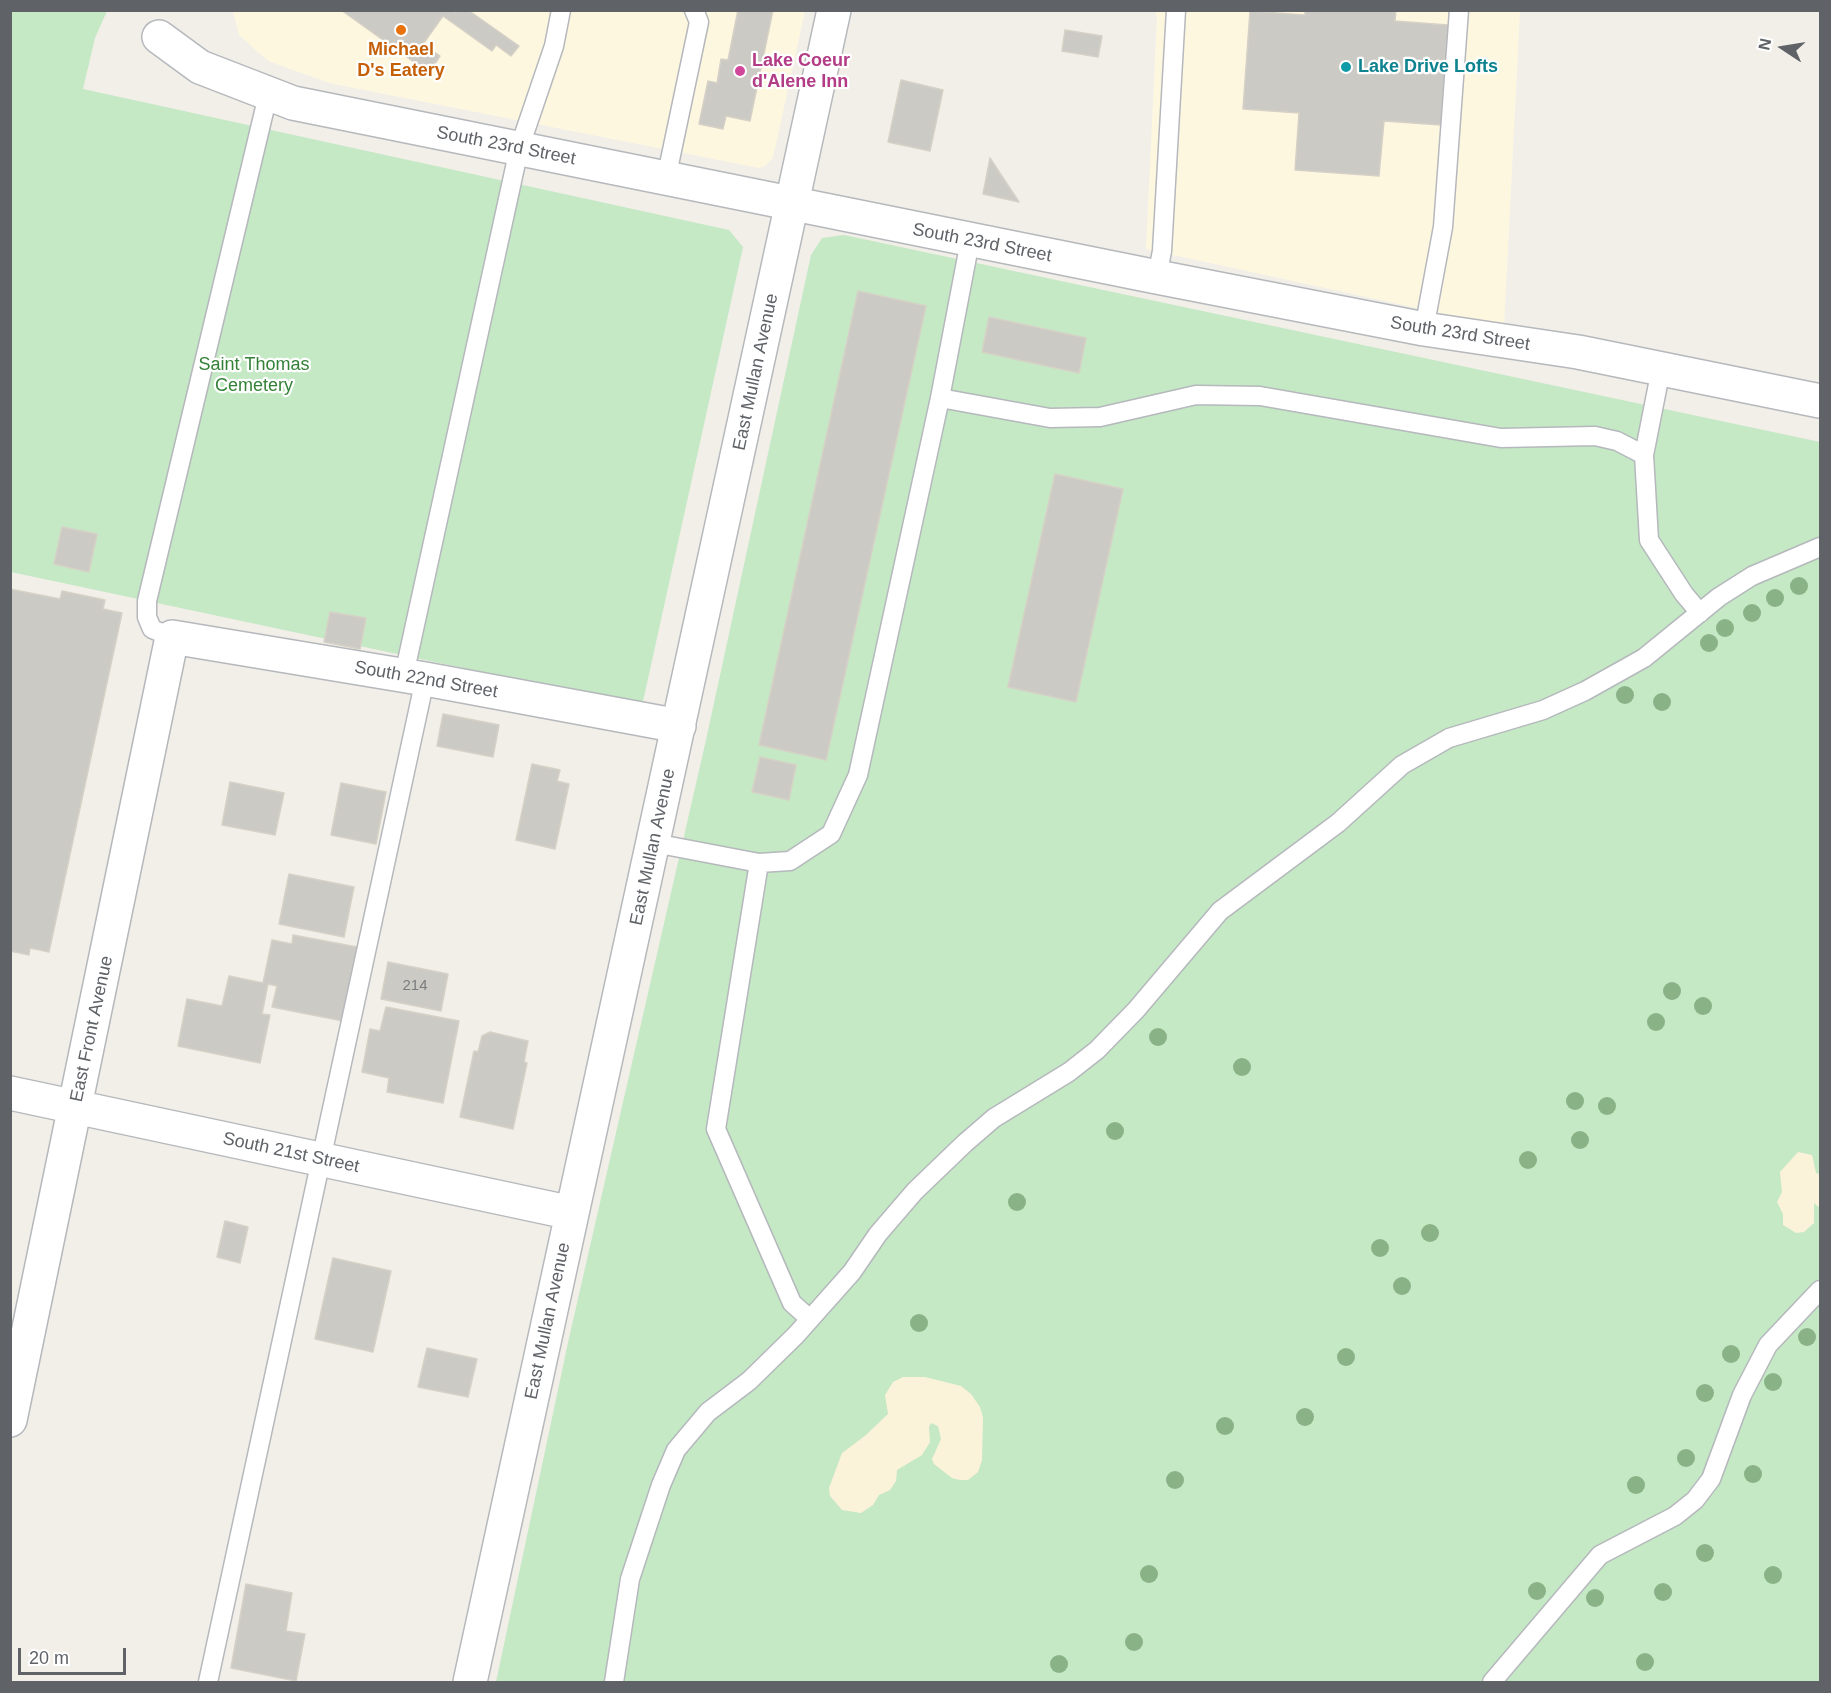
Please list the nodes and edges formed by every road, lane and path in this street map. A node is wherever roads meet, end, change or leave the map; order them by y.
1 (561, 10) edge
2 (694, 10) edge
3 (834, 10) edge
4 (1176, 10) edge
5 (1460, 10) edge
6 (159, 38) dead end
7 (268, 94) junction
8 (519, 149) junction
9 (666, 179) junction
10 (792, 204) junction
11 (970, 241) junction
12 (1157, 277) junction
13 (1424, 329) junction
14 (1661, 369) junction
15 (940, 398) junction
16 (1821, 401) edge
17 (1644, 455) junction
18 (1821, 548) edge
19 (1700, 613) junction
20 (172, 637) junction
21 (414, 677) junction
22 (679, 726) junction
23 (654, 843) junction
24 (759, 862) junction
25 (10, 1093) edge
26 (76, 1107) junction
27 (323, 1160) junction
28 (572, 1213) junction
29 (1821, 1290) edge
30 (810, 1319) junction
31 (10, 1420) edge
32 (208, 1683) edge
33 (470, 1683) edge
34 (614, 1683) edge
35 (1492, 1683) edge

1 - 8 lane
2 - 9 lane
3 - 10 street, East Mullan Avenue
4 - 12 lane
5 - 13 lane
6 - 7 street, South 23rd Street
7 - 8 street, South 23rd Street
7 - 20 lane
8 - 9 street, South 23rd Street
8 - 21 lane
9 - 10 street, South 23rd Street
10 - 11 street, South 23rd Street
10 - 22 street, East Mullan Avenue
11 - 12 street, South 23rd Street
11 - 15 lane
12 - 13 street, South 23rd Street
13 - 14 street, South 23rd Street
14 - 16 street, South 23rd Street
14 - 17 lane
15 - 17 lane
15 - 24 lane
17 - 19 lane
18 - 19 lane
19 - 30 lane
20 - 21 street, South 22nd Street
20 - 26 street, East Front Avenue
21 - 22 street, South 22nd Street
21 - 27 lane
22 - 23 street, East Mullan Avenue
23 - 24 lane
23 - 28 street, East Mullan Avenue
24 - 30 lane
25 - 26 street, South 21st Street
26 - 27 street, South 21st Street
26 - 31 street, East Front Avenue
27 - 28 street, South 21st Street
27 - 32 lane
28 - 33 street, East Mullan Avenue
29 - 35 lane
30 - 34 lane

